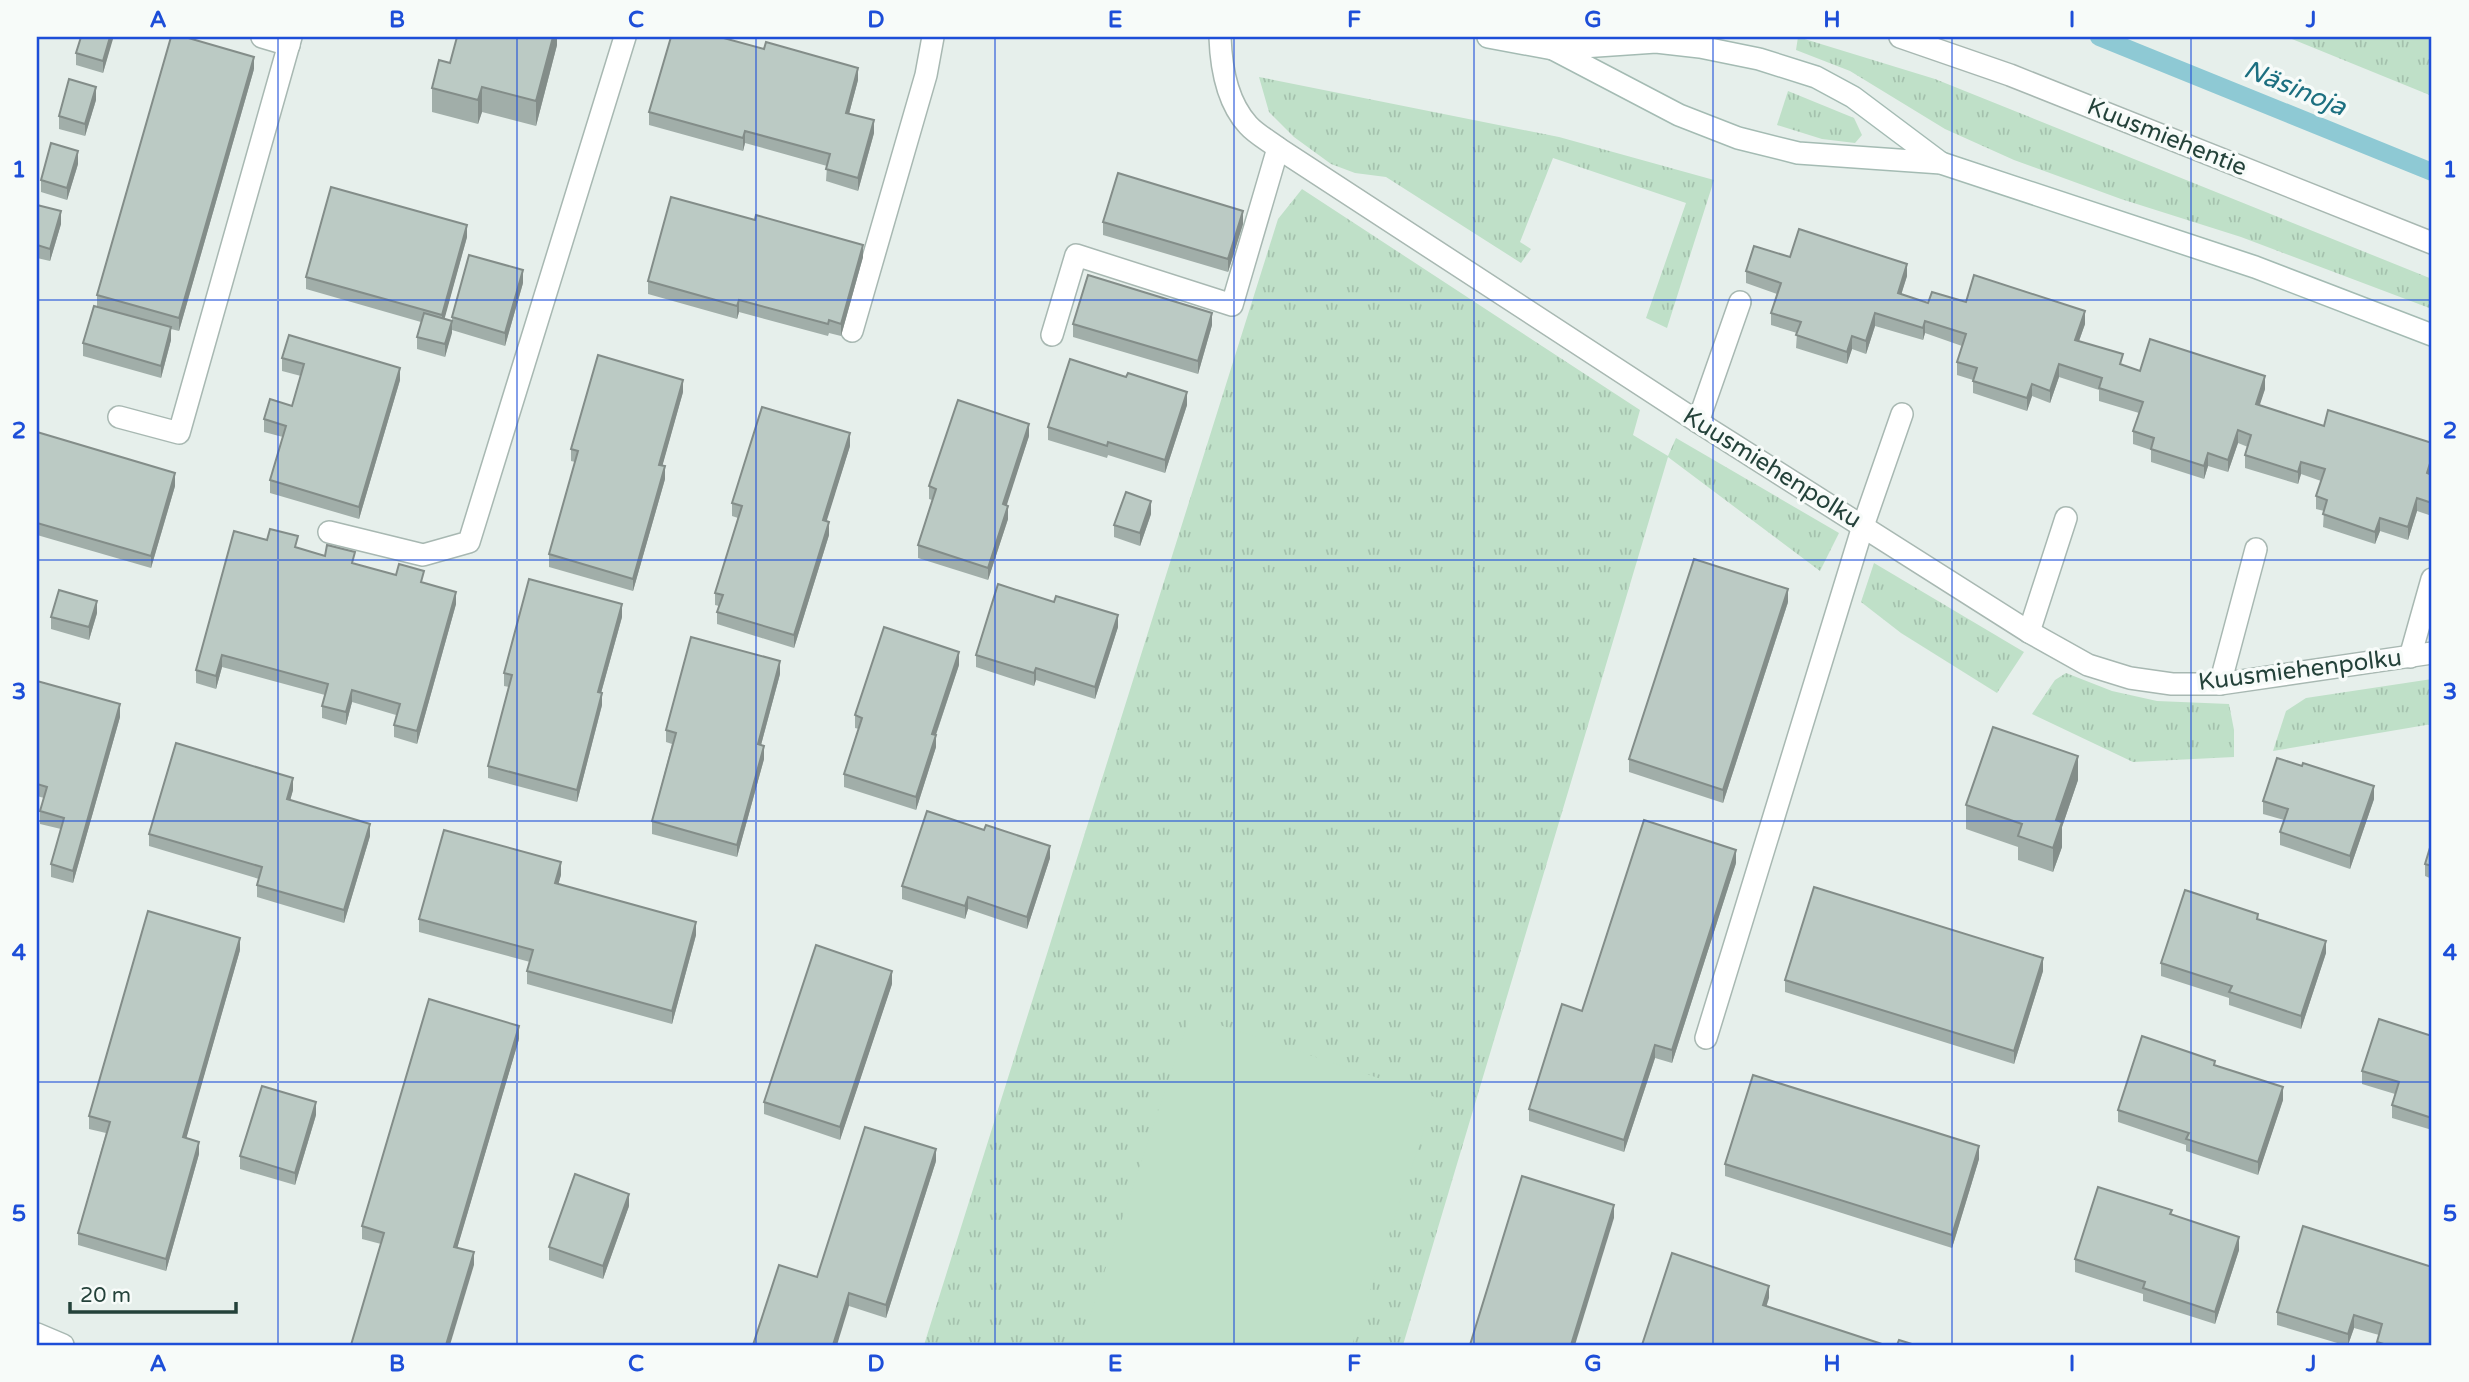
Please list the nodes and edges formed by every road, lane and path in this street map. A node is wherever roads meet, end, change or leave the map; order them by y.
1 (262, 37) edge
2 (625, 37) edge
3 (933, 37) edge
4 (1220, 37) edge
5 (1488, 37) edge
6 (1900, 37) edge
7 (290, 41) edge
8 (1553, 49) junction
9 (1278, 148) junction
10 (1941, 163) junction
11 (2432, 243) edge
12 (1740, 302) dead end
13 (852, 331) dead end
14 (1052, 335) dead end
15 (2432, 335) edge
16 (1902, 414) dead end
17 (119, 417) dead end
18 (1698, 422) junction
19 (2066, 518) dead end
20 (1863, 526) junction
21 (329, 532) dead end
22 (2256, 549) dead end
23 (2432, 579) edge
24 (2029, 632) junction
25 (2432, 653) edge
26 (2410, 657) junction
27 (2220, 684) junction
28 (1706, 1038) dead end
29 (37, 1334) edge
30 (63, 1345) edge

1 - 7 street
2 - 21 street
3 - 13 street
4 - 9 street, Kuusmiehenpolku
5 - 8 street
6 - 11 street, Kuusmiehentie
7 - 17 street
8 - 10 street
8 - 10 street
9 - 14 street
9 - 18 street, Kuusmiehenpolku
10 - 15 street
12 - 18 street
16 - 20 street
18 - 20 street, Kuusmiehenpolku
19 - 24 street
20 - 24 street, Kuusmiehenpolku
20 - 28 street
22 - 27 street
23 - 26 street
24 - 27 street, Kuusmiehenpolku
25 - 26 street, Kuusmiehenpolku
26 - 27 street, Kuusmiehenpolku
29 - 30 street

